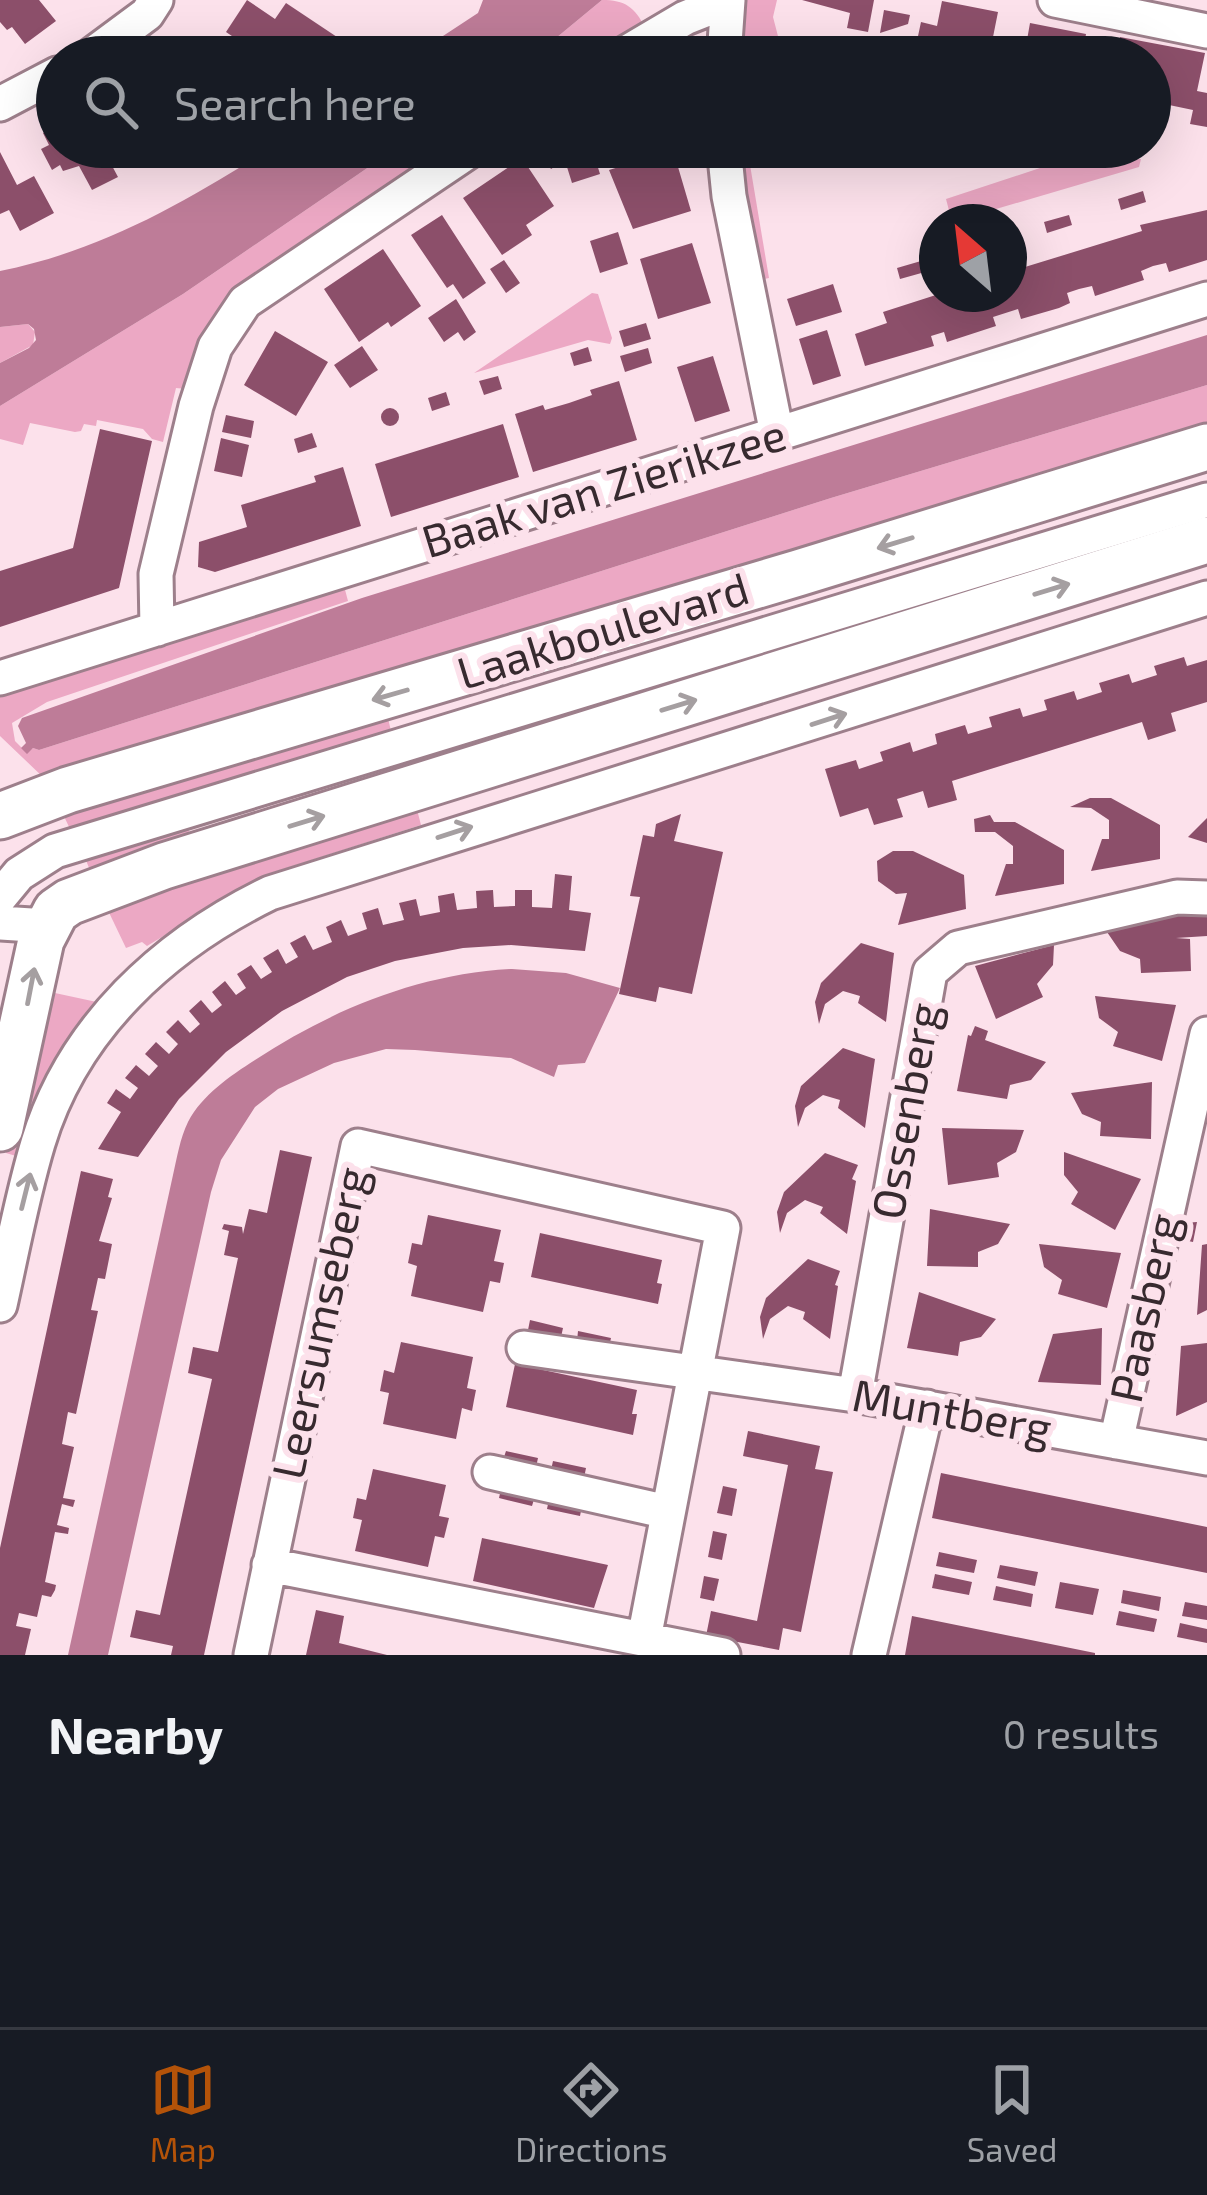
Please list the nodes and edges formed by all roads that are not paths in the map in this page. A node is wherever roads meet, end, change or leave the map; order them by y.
1 (156, 0) edge
2 (728, 0) edge
3 (1055, 0) edge
4 (1207, 32) edge
5 (117, 36) edge
6 (655, 36) edge
7 (725, 36) edge
8 (36, 82) edge
9 (5, 93) edge
10 (445, 168) edge
11 (726, 168) edge
12 (1207, 298) edge
13 (776, 434) junction
14 (1207, 447) edge
15 (1207, 475) edge
16 (1207, 500) edge
17 (1158, 515) junction
18 (1207, 541) edge
19 (1207, 598) edge
20 (157, 629) junction
21 (0, 678) edge
22 (280, 783) junction
23 (0, 816) edge
24 (164, 866) junction
25 (7, 883) edge
26 (1207, 898) edge
27 (0, 923) edge
28 (47, 926) junction
29 (1207, 1034) edge
30 (0, 1128) edge
31 (0, 1305) edge
32 (524, 1348) dead end
33 (696, 1371) junction
34 (855, 1395) junction
35 (927, 1407) junction
36 (1116, 1442) junction
37 (1207, 1458) edge
38 (490, 1472) dead end
39 (668, 1512) junction
40 (269, 1565) junction
41 (644, 1639) junction
42 (251, 1655) edge
43 (723, 1655) edge
44 (868, 1655) edge

1 - 5 street
2 - 6 street
2 - 7 street
3 - 4 street
8 - 9 street
10 - 20 street
11 - 13 street
12 - 13 street, Baak van Zierikzee
13 - 20 street, Baak van Zierikzee
14 -> 23 main road, Laakboulevard
15 - 17 street, Laakboulevard
16 - 17 street, Laakboulevard
17 - 22 street, Laakboulevard
24 -> 18 main road, Laakboulevard
31 -> 19 street
20 - 21 street, Baak van Zierikzee
22 - 24 street, Laakboulevard
22 - 25 street, Laakboulevard
24 - 28 main road, Laakboulevard
25 - 28 street
26 - 34 street, Ossenberg
27 - 28 street
30 -> 28 main road
29 - 36 street, Paasberg
32 - 33 street, Muntberg
33 - 34 street, Muntberg
33 - 39 street
33 - 40 street, Leersumseberg
34 - 35 street, Muntberg
35 - 36 street, Muntberg
35 - 44 street
36 - 37 street, Muntberg
38 - 39 street
39 - 41 street
40 - 41 street
40 - 42 street, Leersumseberg
41 - 43 street

